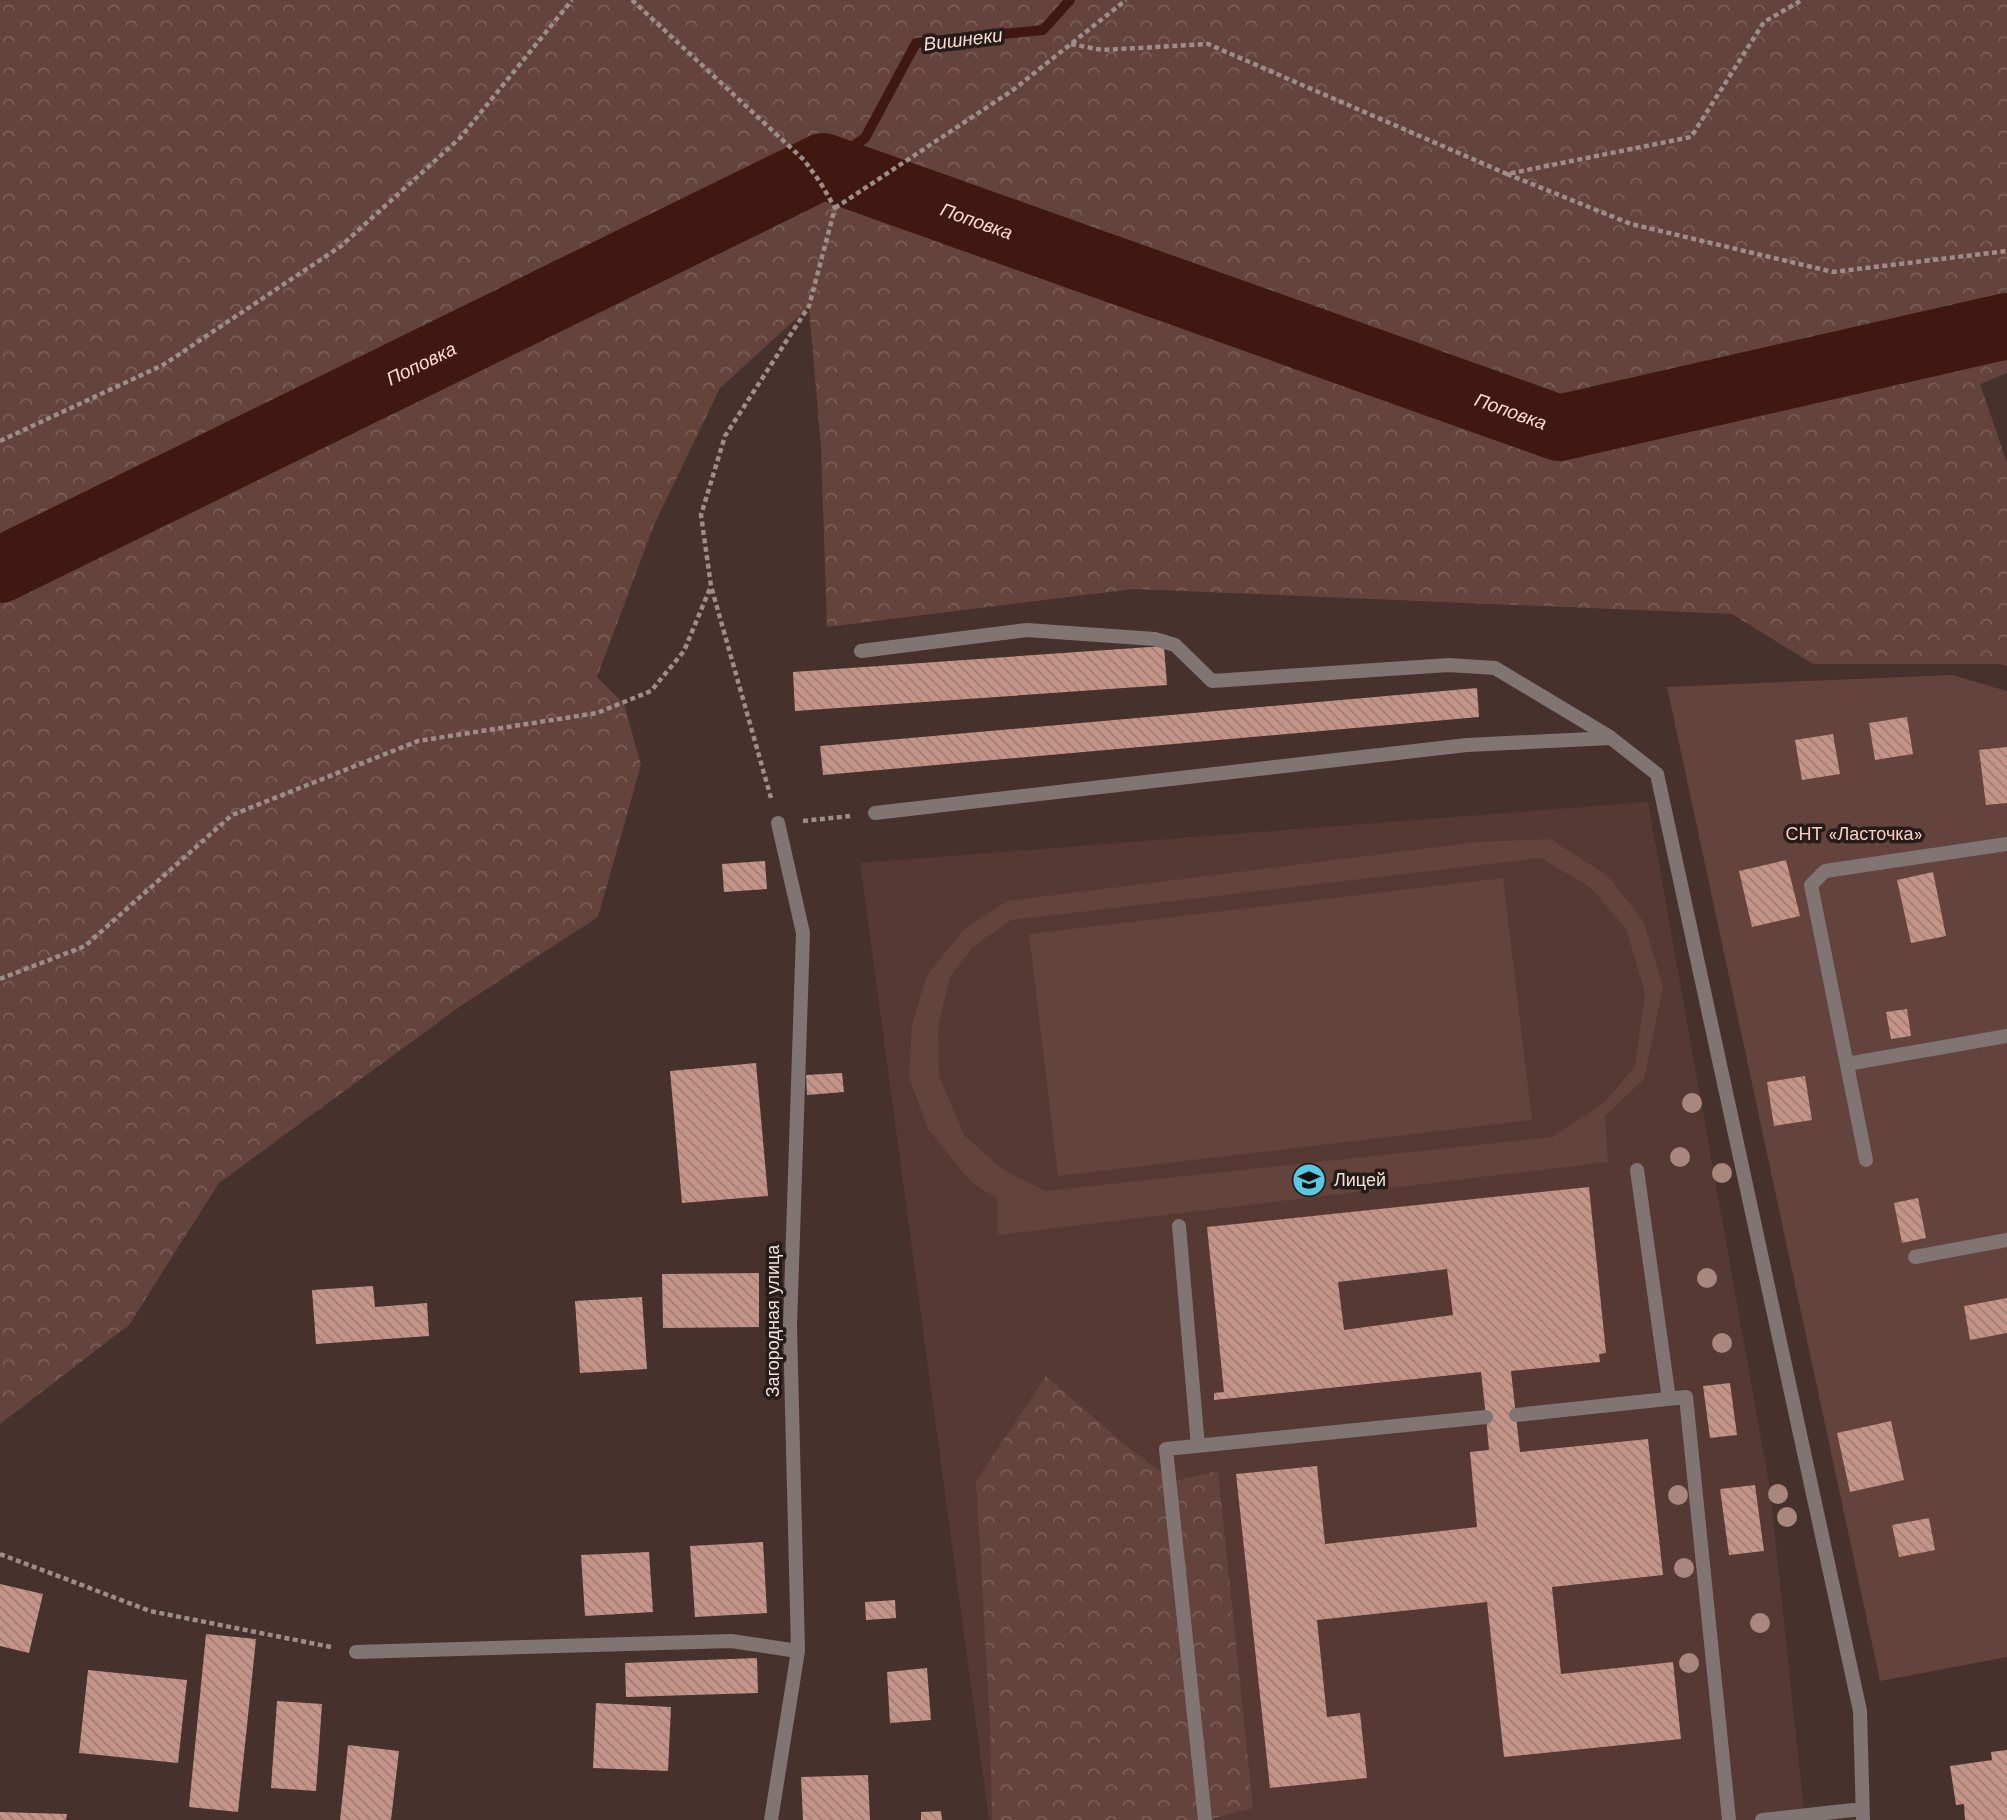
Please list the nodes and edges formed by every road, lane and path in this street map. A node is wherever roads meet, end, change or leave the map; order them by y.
1 (572, 0) edge
2 (632, 0) edge
3 (1126, 0) edge
4 (1802, 0) edge
5 (1070, 44) junction
6 (1507, 174) junction
7 (835, 208) junction
8 (2007, 251) edge
9 (0, 441) edge
10 (711, 586) junction
11 (861, 652) dead end
12 (1611, 738) junction
13 (875, 813) joint
14 (778, 823) junction
15 (2007, 844) edge
16 (0, 979) edge
17 (2007, 1036) edge
18 (1847, 1064) junction
19 (1866, 1160) dead end
20 (1637, 1170) dead end
21 (1179, 1226) dead end
22 (2007, 1240) edge
23 (1915, 1257) dead end
24 (1669, 1399) junction
25 (1516, 1415) dead end
26 (1486, 1417) dead end
27 (1198, 1446) junction
28 (0, 1554) edge
29 (798, 1651) junction
30 (356, 1652) joint
31 (1863, 1815) edge
32 (771, 1820) edge
33 (1205, 1820) edge
34 (1729, 1820) edge
35 (1762, 1820) edge

1 - 9 path
2 - 7 path
3 - 5 path
4 - 6 path
5 - 6 path
5 - 7 path
6 - 8 path
7 - 10 path
10 - 14 path
10 - 16 path
11 - 12 street
12 - 13 street
12 - 31 street
13 - 14 path
14 - 29 street, Загородная улица
15 - 18 street
17 - 18 street
18 - 19 street
20 - 24 street
21 - 27 street
22 - 23 street
24 - 25 street
24 - 34 street
26 - 27 street
27 - 33 street
28 - 30 path
29 - 30 street
29 - 32 street, Загородная улица
31 - 35 street

